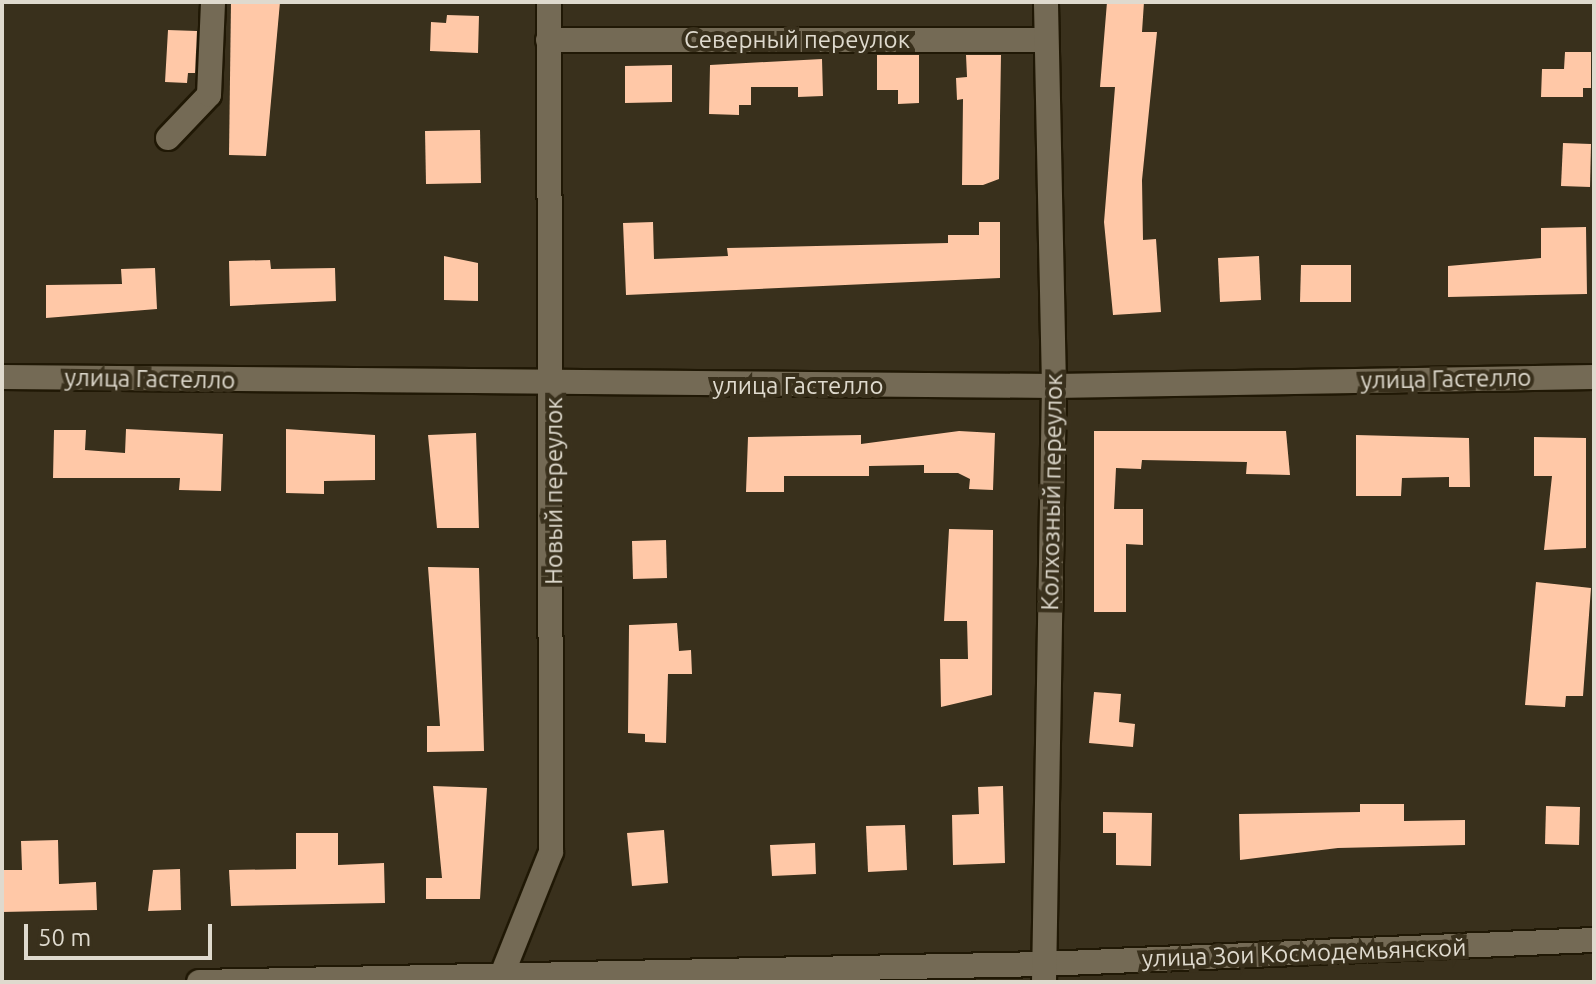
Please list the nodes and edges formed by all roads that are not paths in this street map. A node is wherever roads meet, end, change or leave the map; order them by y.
1 (213, 2) edge
2 (549, 2) edge
3 (1046, 2) edge
4 (548, 40) junction
5 (1046, 40) junction
6 (168, 138) dead end
7 (2, 377) edge
8 (1594, 377) edge
9 (555, 385) junction
10 (1054, 386) junction
11 (1594, 940) edge
12 (503, 972) junction
13 (1044, 973) edge
14 (199, 982) edge

1 - 6 street
2 - 4 street, Новый переулок
3 - 5 street, Колхозный переулок
4 - 5 street, Северный переулок
4 - 9 street, Новый переулок
5 - 10 street, Колхозный переулок
7 - 9 street, улица Гастелло
8 - 10 street, улица Гастелло
9 - 10 street, улица Гастелло
9 - 12 street, Новый переулок
10 - 13 street, Колхозный переулок
11 - 13 street, улица Зои Космодемьянской
12 - 13 street, улица Зои Космодемьянской
12 - 14 street, улица Зои Космодемьянской

